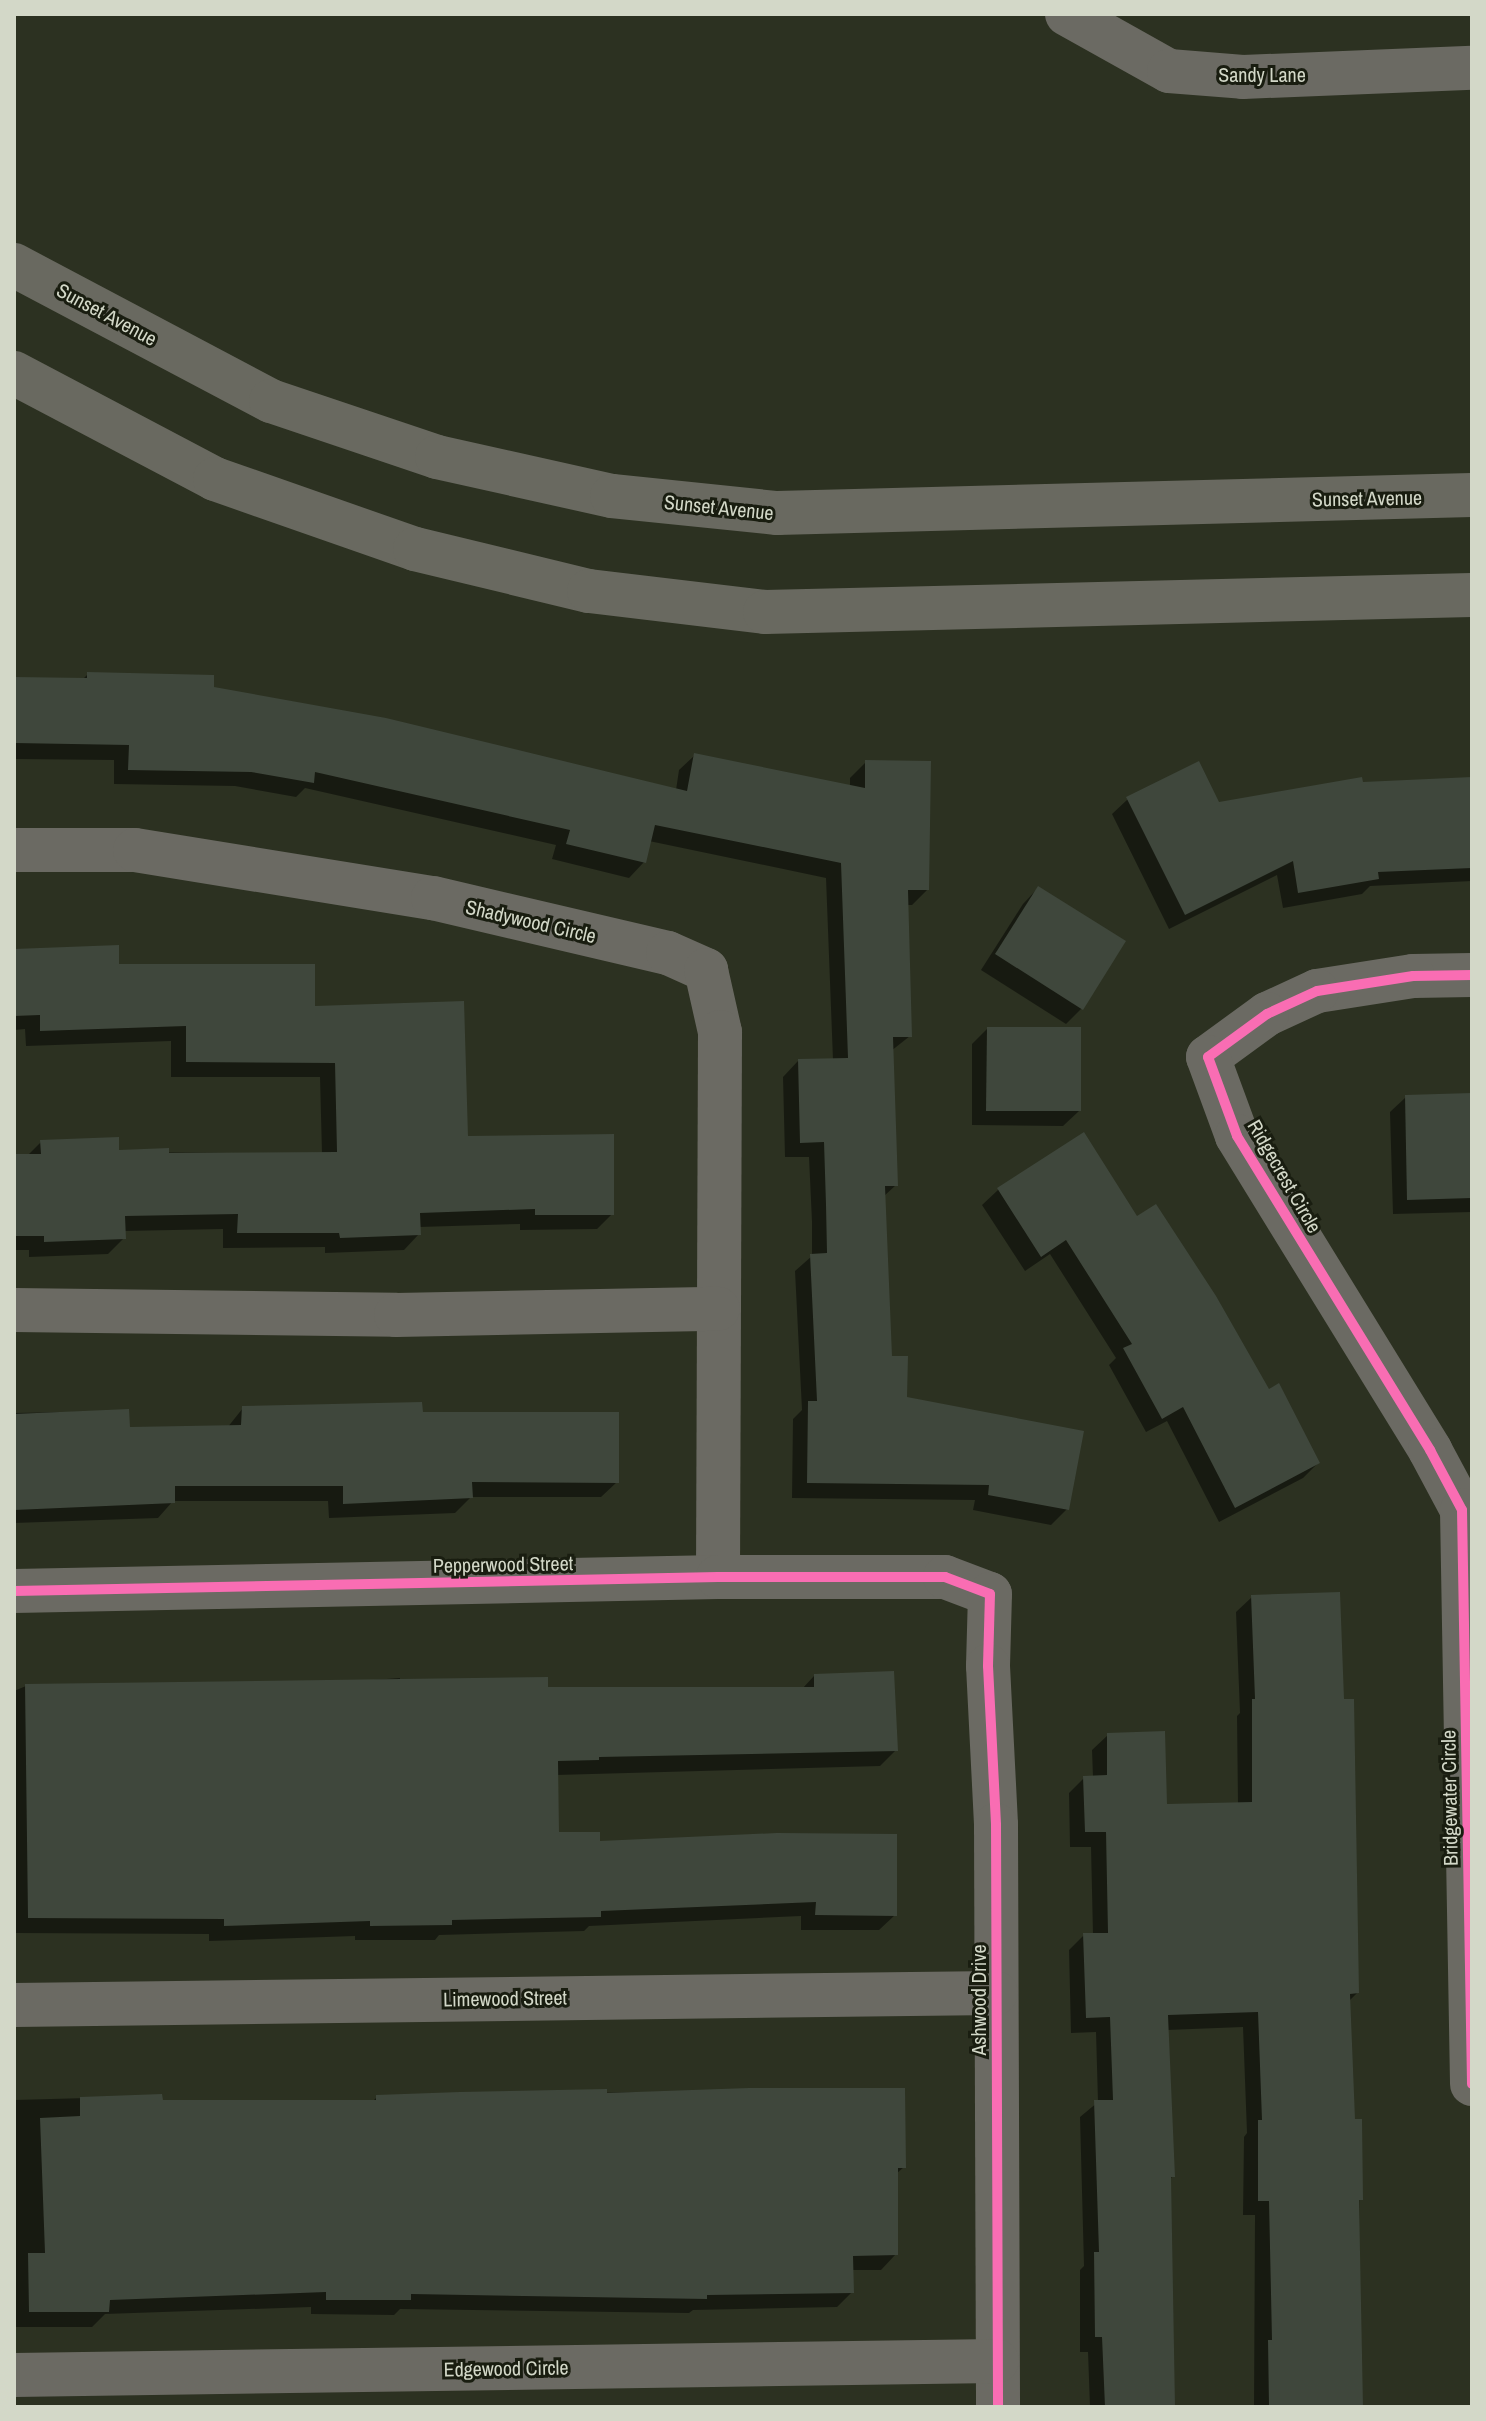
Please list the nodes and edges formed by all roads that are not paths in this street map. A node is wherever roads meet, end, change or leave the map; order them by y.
1 (1075, 17) edge
2 (1472, 68) edge
3 (14, 265) edge
4 (14, 373) edge
5 (1472, 495) edge
6 (1472, 595) edge
7 (14, 850) edge
8 (1472, 975) edge
9 (718, 1309) junction
10 (14, 1310) edge
11 (1467, 1510) edge
12 (718, 1577) junction
13 (14, 1591) edge
14 (990, 1594) joint
15 (996, 1993) junction
16 (14, 2005) edge
17 (1472, 2084) edge
18 (997, 2361) junction
19 (14, 2375) edge
20 (998, 2407) edge

1 - 2 street, Sandy Lane
3 - 5 main road, Sunset Avenue
4 - 6 main road
7 - 9 street, Shadywood Circle
8 - 11 street, Ridgecrest Circle
9 - 10 street
9 - 12 street, Shadywood Circle
11 - 17 street, Bridgewater Circle
12 - 13 street, Pepperwood Street
12 - 14 street, Pepperwood Street
14 - 15 street, Ashwood Drive
15 - 16 street, Limewood Street
15 - 18 street, Ashwood Drive
18 - 19 street, Edgewood Circle
18 - 20 street, Ashwood Drive

